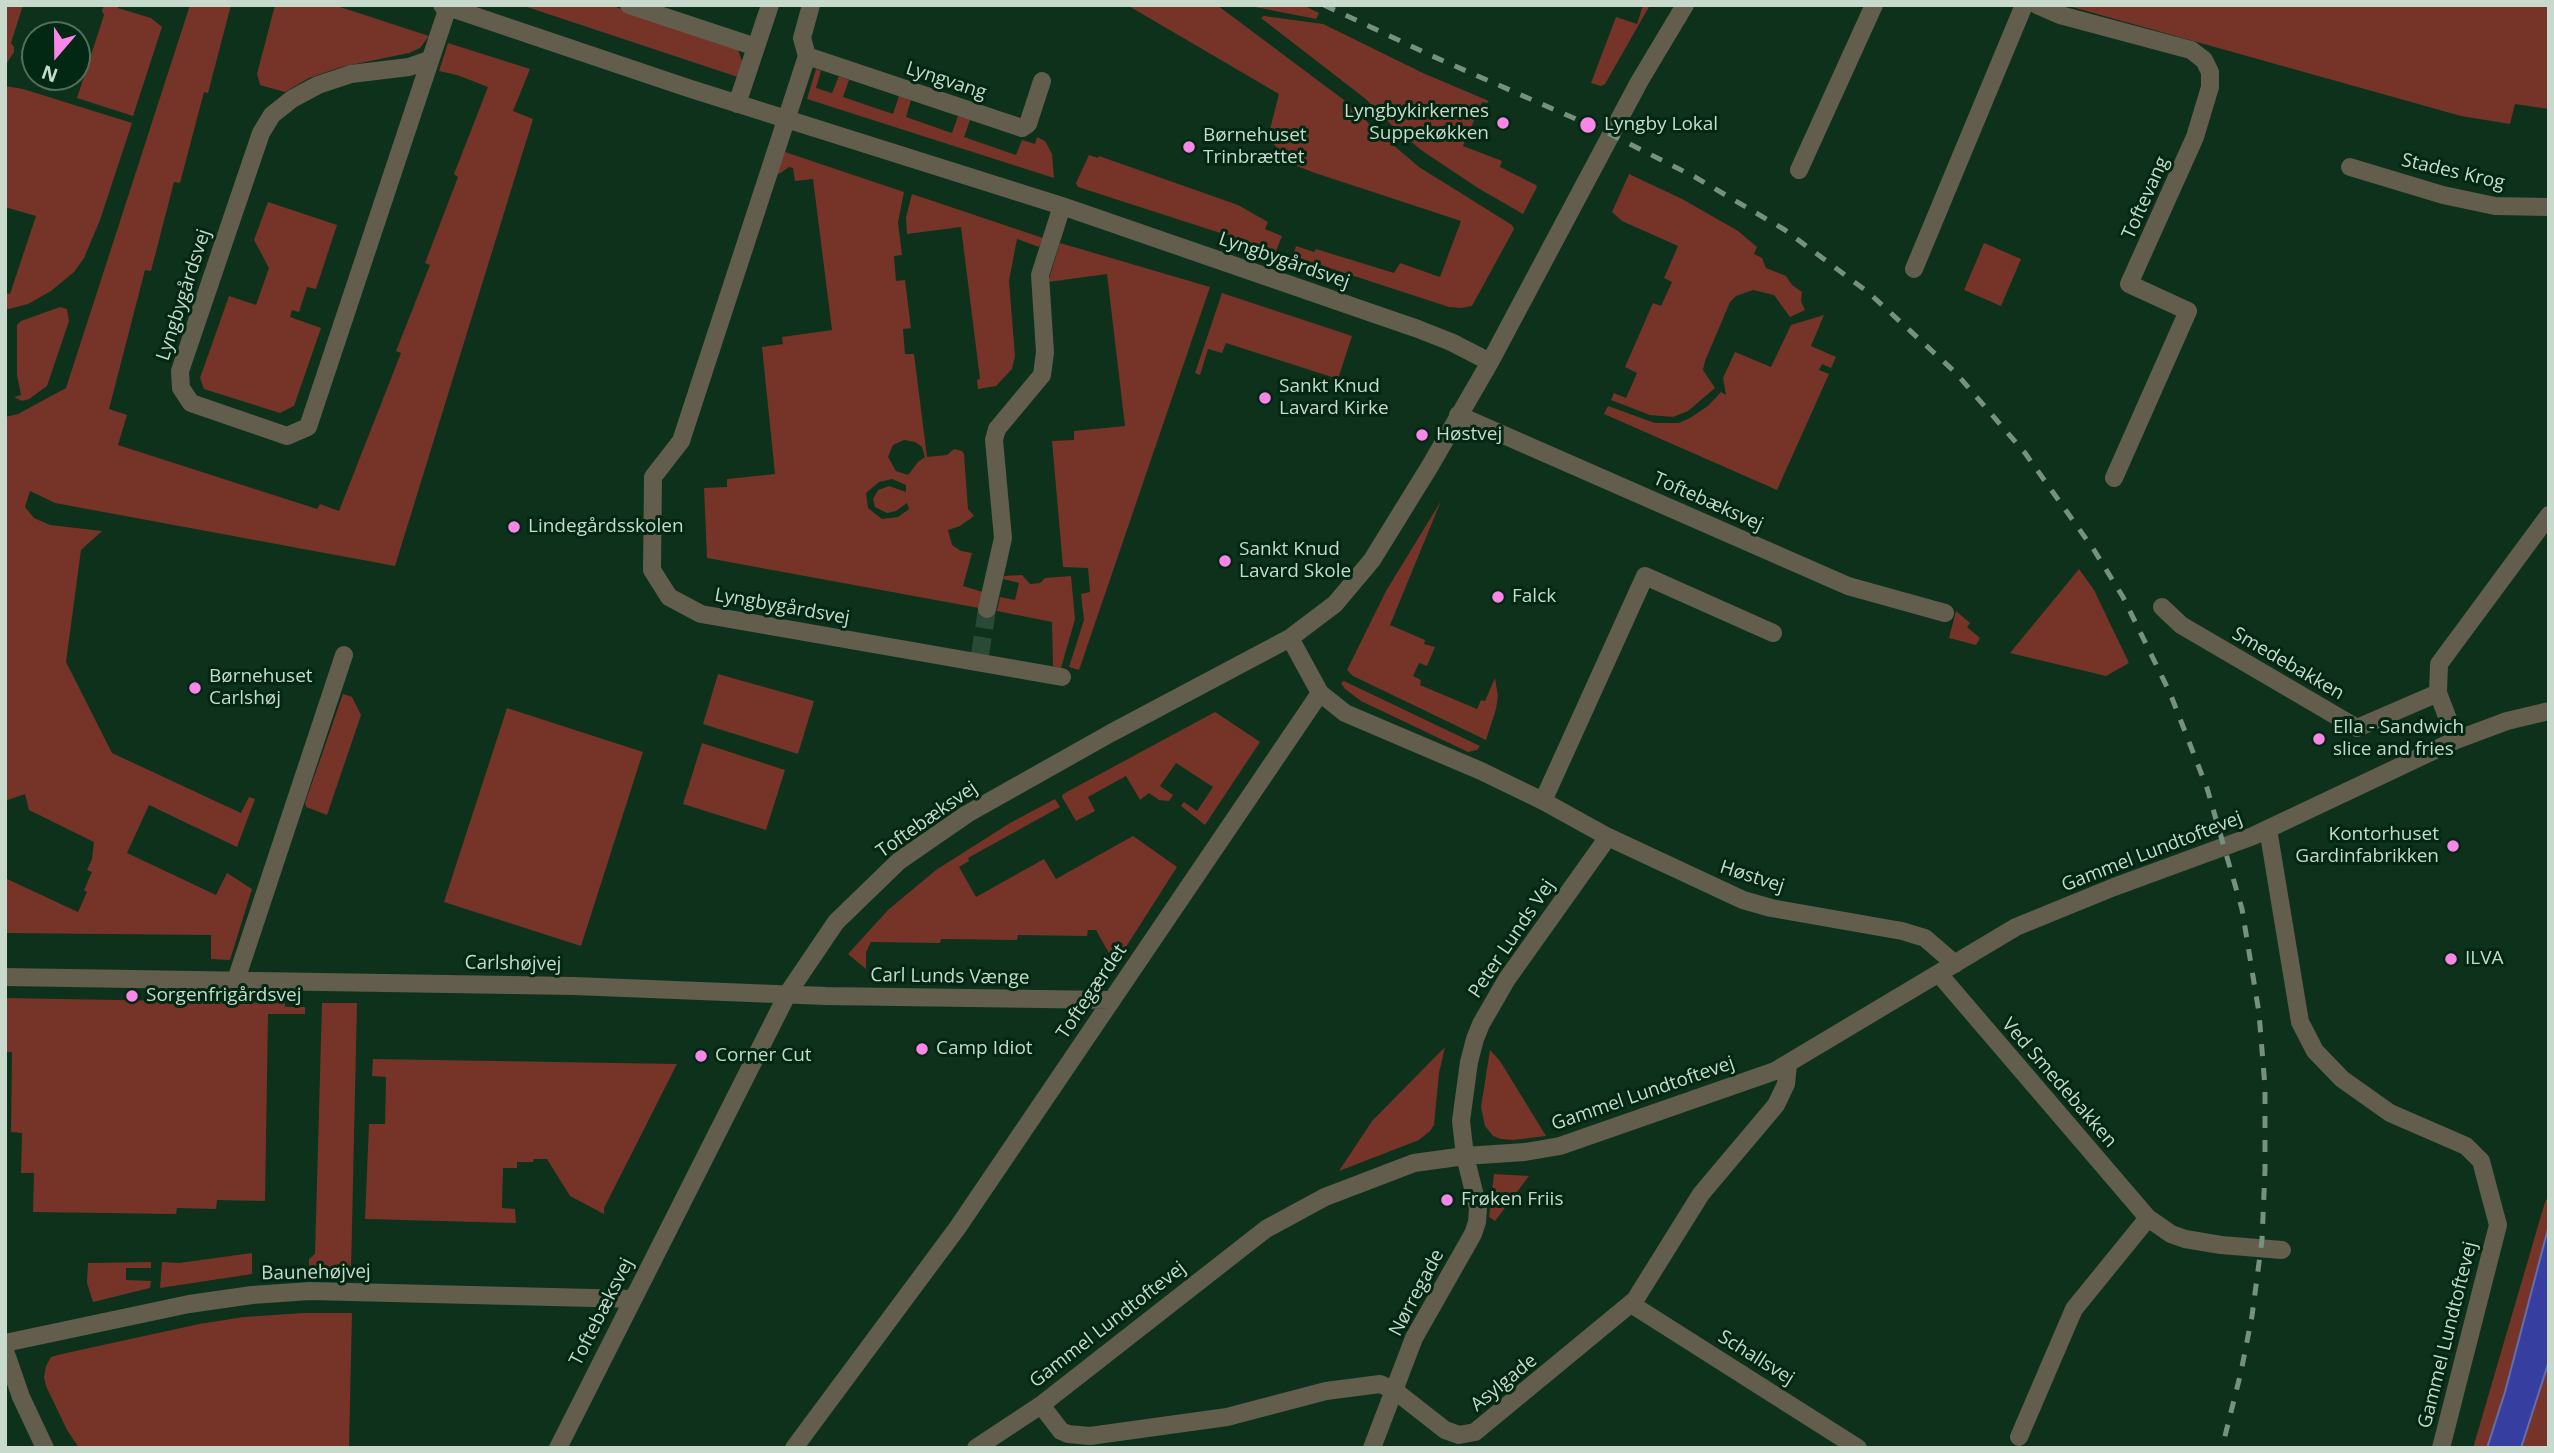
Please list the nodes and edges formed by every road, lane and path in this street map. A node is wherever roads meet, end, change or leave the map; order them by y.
1 (629, 5) edge
2 (770, 5) edge
3 (811, 5) edge
4 (1685, 5) edge
5 (1874, 5) edge
6 (2024, 5) edge
7 (2037, 5) edge
8 (445, 6) edge
9 (756, 47) junction
10 (807, 56) junction
11 (429, 60) junction
12 (1042, 81) dead end
13 (737, 104) junction
14 (785, 118) junction
15 (2350, 167) dead end
16 (1799, 170) dead end
17 (1062, 206) junction
18 (2549, 207) edge
19 (1914, 269) dead end
20 (1490, 362) junction
21 (1458, 415) junction
22 (2113, 478) dead end
23 (2549, 515) edge
24 (2162, 607) dead end
25 (987, 610) tunnel mouth
26 (1945, 613) dead end
27 (1773, 633) dead end
28 (1290, 638) junction
29 (344, 655) dead end
30 (1062, 677) dead end
31 (1320, 693) junction
32 (2438, 693) junction
33 (2549, 711) edge
34 (2456, 740) junction
35 (1543, 801) junction
36 (2268, 829) junction
37 (1608, 837) junction
38 (1955, 964) junction
39 (1939, 974) junction
40 (5, 977) edge
41 (236, 980) junction
42 (788, 993) junction
43 (1112, 1000) junction
44 (1788, 1064) junction
45 (1465, 1156) junction
46 (2148, 1218) junction
47 (2282, 1250) dead end
48 (633, 1299) junction
49 (1631, 1304) junction
50 (5, 1343) edge
51 (5, 1351) edge
52 (1394, 1390) junction
53 (1041, 1405) junction
54 (2019, 1437) dead end
55 (45, 1448) edge
56 (558, 1448) edge
57 (794, 1448) edge
58 (976, 1448) edge
59 (1372, 1448) edge
60 (1858, 1448) edge
61 (2441, 1448) edge

1 - 9 street
2 - 9 street
3 - 10 street
4 - 20 street, Toftebæksvej
5 - 16 street
6 - 19 street
7 - 22 street, Toftevang
8 - 11 street, Lyngbygårdsvej
8 - 13 street, Lyngbygårdsvej
9 - 13 street
10 - 12 street, Lyngvang
10 - 14 street
11 - 11 street, Lyngbygårdsvej
13 - 14 street, Lyngbygårdsvej
14 - 17 street, Lyngbygårdsvej
14 - 30 street, Lyngbygårdsvej
15 - 18 street, Stades Krog
17 - 20 street, Lyngbygårdsvej
17 - 25 street
20 - 21 street, Toftebæksvej
21 - 26 street, Toftebæksvej
21 - 28 street, Toftebæksvej
23 - 32 street
24 - 32 street, Smedebakken
27 - 35 street
28 - 31 street, Høstvej
28 - 42 street, Toftebæksvej
29 - 41 street
31 - 35 street, Høstvej
31 - 43 street, Toftegærdet
32 - 34 street
33 - 34 street, Gammel Lundtoftevej
34 - 36 street, Gammel Lundtoftevej
35 - 37 street, Høstvej
36 - 38 street, Gammel Lundtoftevej
36 - 61 street, Gammel Lundtoftevej
37 - 38 street, Høstvej
37 - 45 street, Peter Lunds Vej
38 - 39 street, Gammel Lundtoftevej
39 - 44 street, Gammel Lundtoftevej
39 - 46 street, Ved Smedebakken
40 - 41 street, Carlshøjvej
41 - 42 street, Carlshøjvej
42 - 43 street, Carl Lunds Vænge
42 - 48 street, Toftebæksvej
43 - 57 street, Toftegærdet
44 - 45 street, Gammel Lundtoftevej
44 - 49 street, Asylgade
45 - 52 street, Nørregade
45 - 53 street, Gammel Lundtoftevej
46 - 47 street, Ved Smedebakken
46 - 54 street
48 - 50 street, Baunehøjvej
48 - 56 street, Toftebæksvej
49 - 52 street, Asylgade
49 - 60 street, Schallsvej
51 - 55 street
52 - 53 street
52 - 59 street, Nørregade
53 - 58 street, Gammel Lundtoftevej

